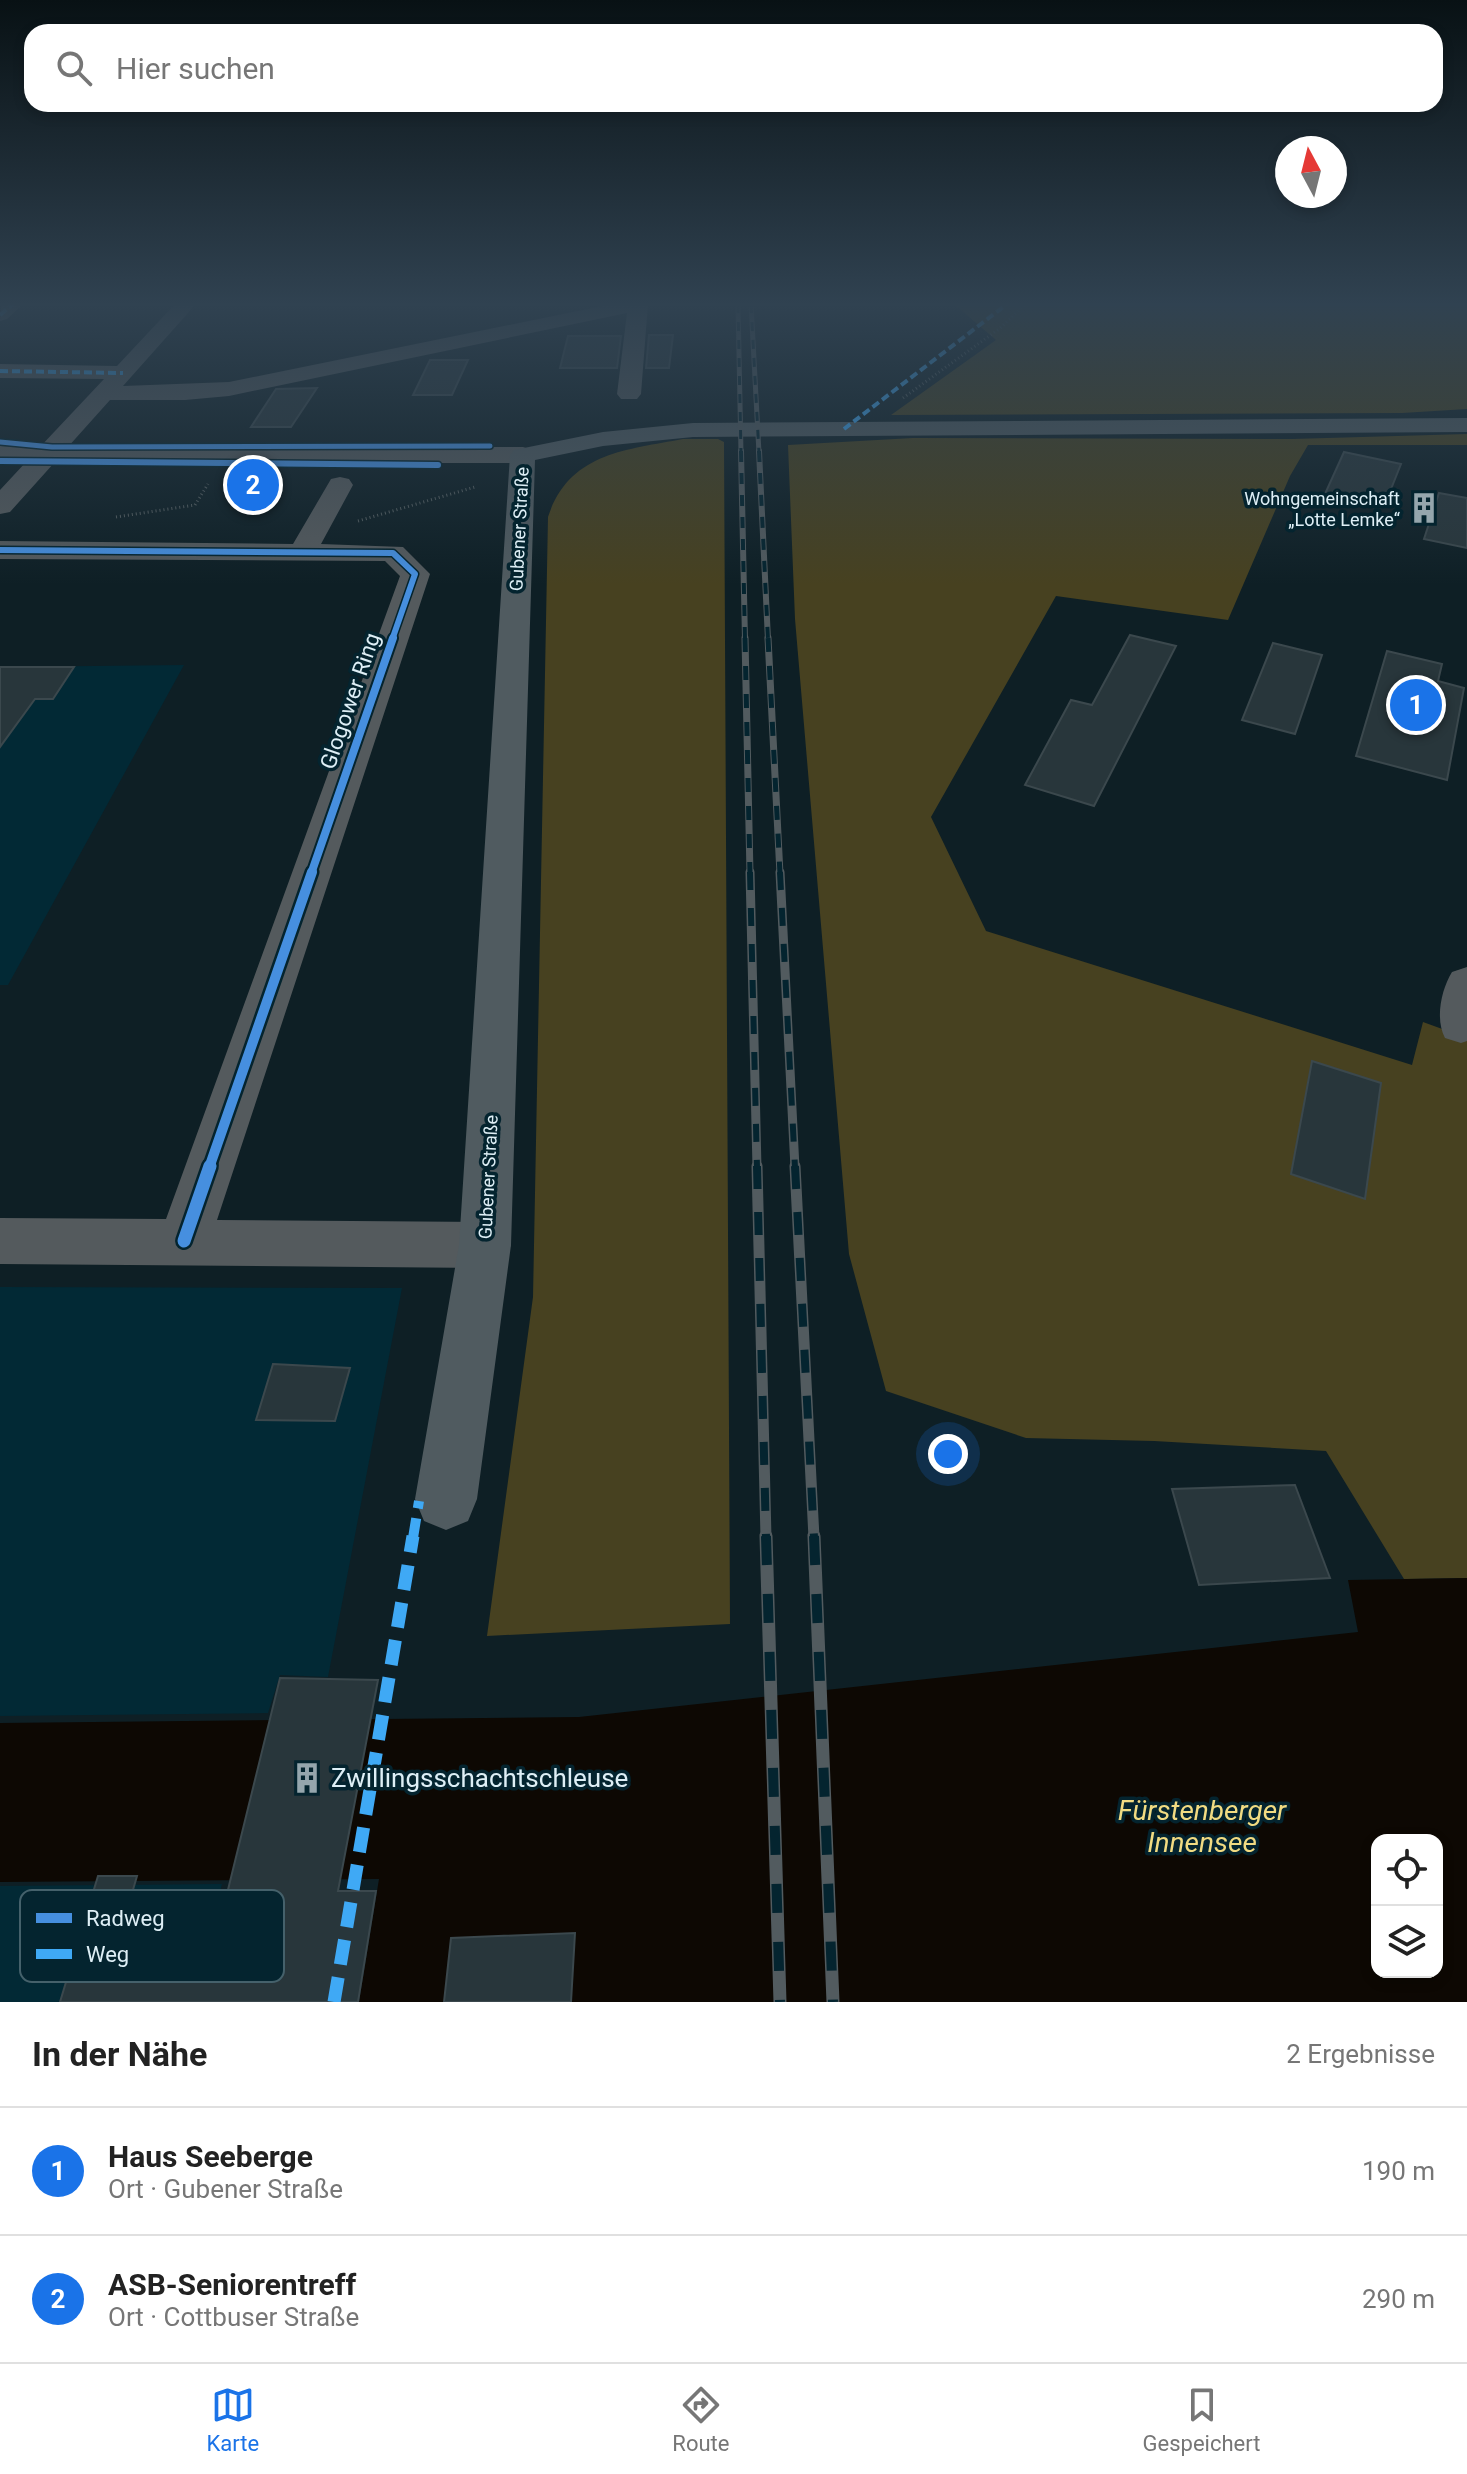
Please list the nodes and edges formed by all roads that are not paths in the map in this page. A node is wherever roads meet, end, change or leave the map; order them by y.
1 (99, 397) edge
2 (1467, 425) edge
3 (0, 454) edge
4 (523, 455) junction
5 (43, 456) junction
6 (340, 485) dead end
7 (0, 506) edge
8 (0, 550) edge
9 (302, 552) junction
10 (1467, 983) edge
11 (1461, 1026) dead end
12 (0, 1241) edge
13 (184, 1241) junction
14 (485, 1245) junction
15 (446, 1499) dead end

1 - 5 street
2 - 4 main road, Gubener Straße
3 - 5 street
4 - 5 street
4 - 14 main road, Gubener Straße
5 - 7 street
6 - 9 street
8 - 9 street, Glogower Ring
9 - 13 street, Glogower Ring
10 - 11 street
12 - 13 street
13 - 14 street
14 - 15 main road, Gubener Straße

